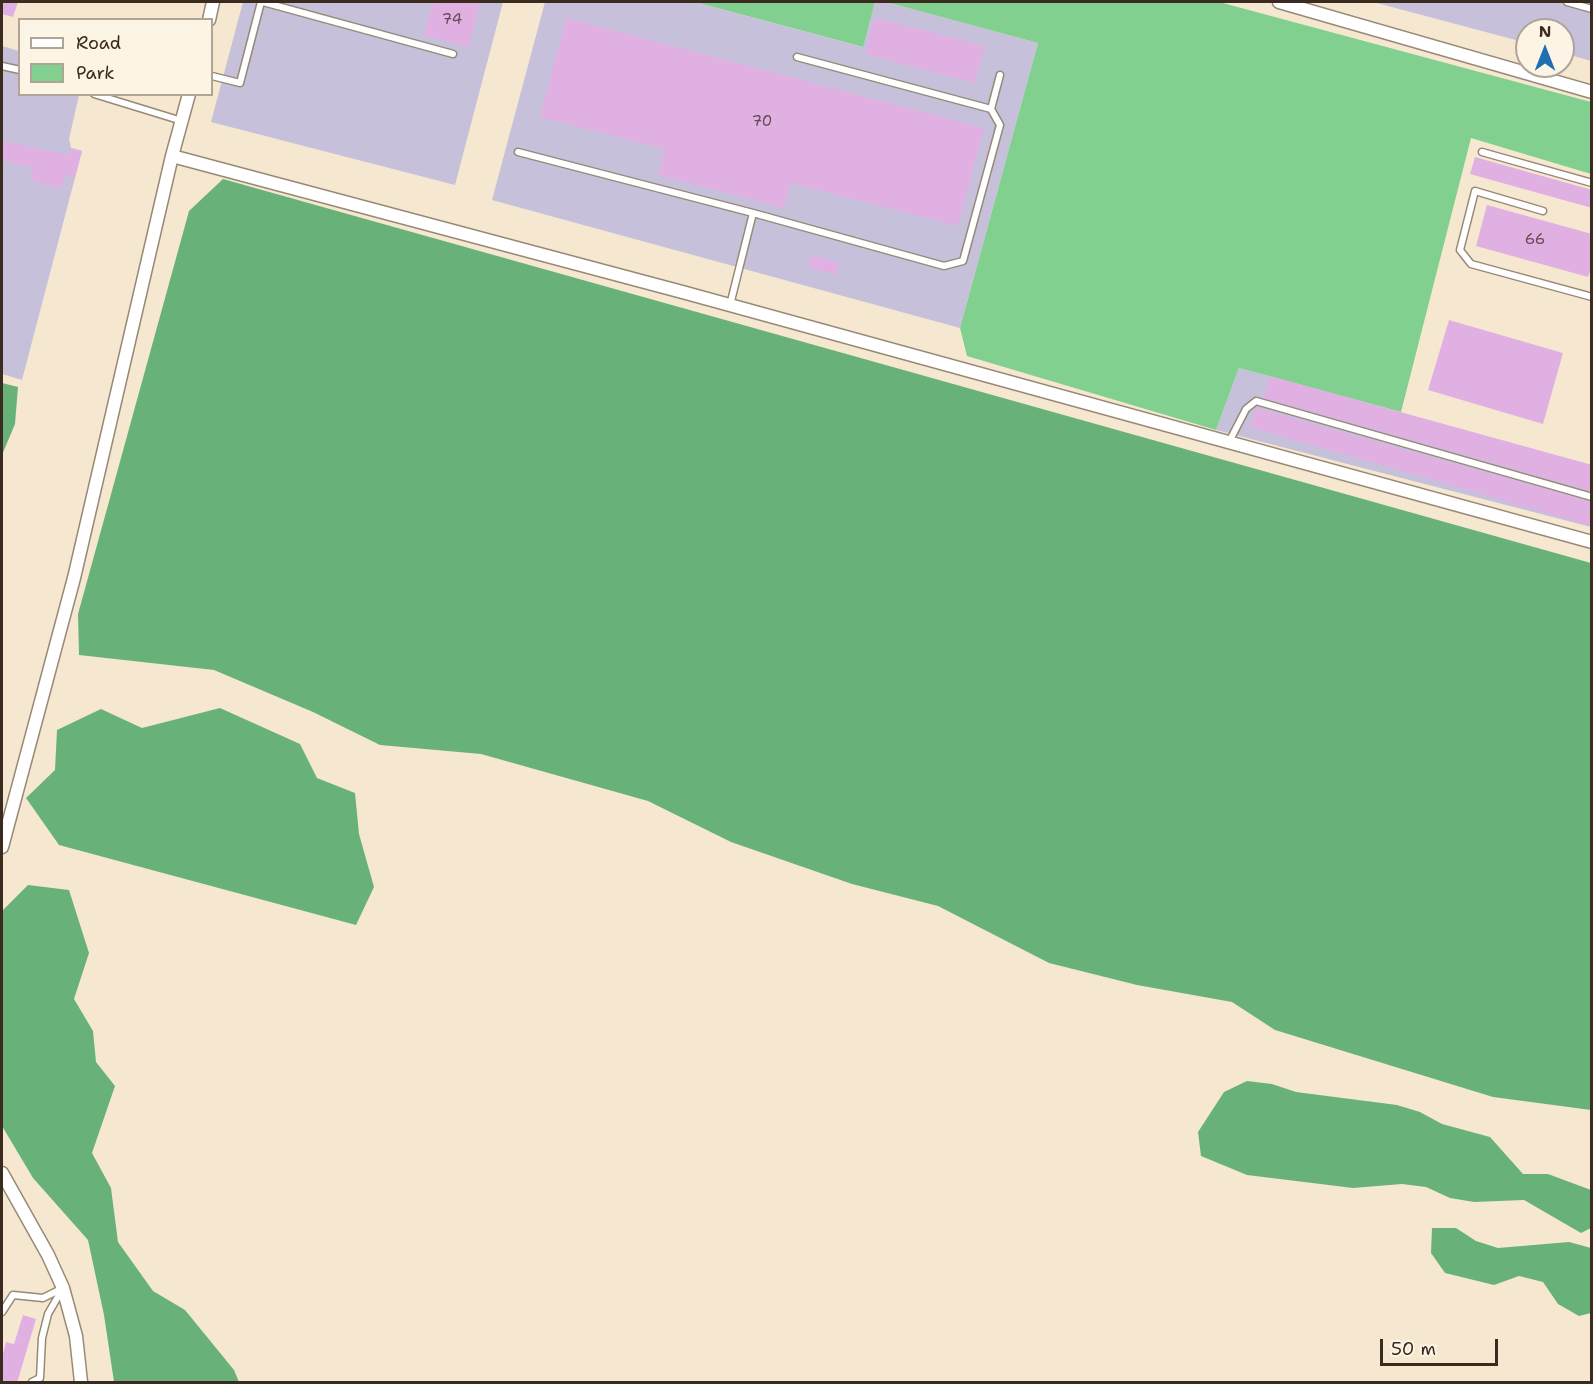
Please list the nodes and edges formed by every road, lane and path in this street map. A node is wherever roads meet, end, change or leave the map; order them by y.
1 (213, 2) edge
2 (262, 2) edge
3 (1279, 2) edge
4 (1567, 2) edge
5 (1592, 9) edge
6 (209, 18) edge
7 (453, 54) dead end
8 (797, 57) dead end
9 (2, 66) edge
10 (18, 70) edge
11 (1000, 75) dead end
12 (213, 76) edge
13 (1592, 92) edge
14 (101, 96) edge
15 (188, 96) edge
16 (991, 109) junction
17 (182, 121) junction
18 (518, 152) dead end
19 (1482, 152) dead end
20 (172, 156) junction
21 (1592, 183) edge
22 (1543, 211) dead end
23 (753, 213) junction
24 (1592, 297) edge
25 (730, 306) junction
26 (1229, 442) junction
27 (1592, 497) edge
28 (1592, 542) edge
29 (2, 847) edge
30 (2, 1173) edge
31 (63, 1288) junction
32 (2, 1312) edge
33 (32, 1383) edge
34 (81, 1383) edge

1 - 6 street
2 - 7 lane
2 - 12 lane
3 - 13 street
4 - 5 lane
8 - 16 lane
9 - 10 lane
11 - 16 lane
14 - 17 lane
15 - 17 street
16 - 23 lane
17 - 20 street
18 - 23 lane
19 - 21 lane
20 - 25 street
20 - 29 street
22 - 24 lane
23 - 25 lane
25 - 26 street
26 - 27 lane
26 - 28 street
30 - 31 street
31 - 32 lane
31 - 33 lane
31 - 34 street

